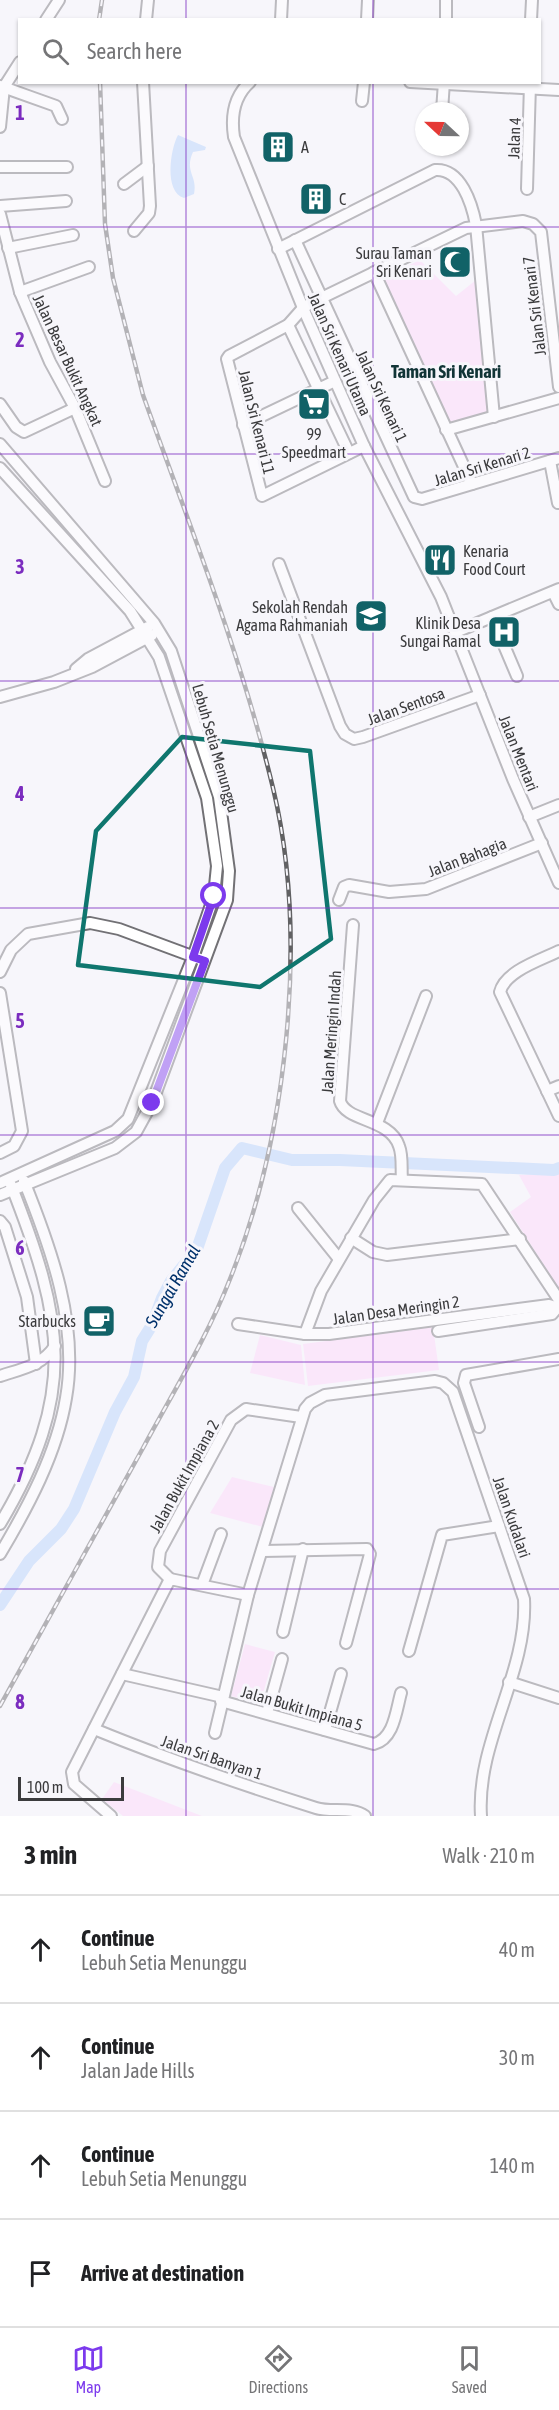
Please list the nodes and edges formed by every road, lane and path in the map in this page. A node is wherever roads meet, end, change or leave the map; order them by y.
1 (59, 0) edge
2 (148, 0) edge
3 (282, 0) edge
4 (368, 0) edge
5 (446, 0) edge
6 (532, 0) edge
7 (47, 18) edge
8 (146, 18) edge
9 (281, 18) edge
10 (367, 18) edge
11 (446, 18) edge
12 (531, 18) edge
13 (18, 65) edge
14 (143, 84) edge
15 (248, 84) edge
16 (364, 84) edge
17 (444, 84) edge
18 (473, 84) edge
19 (2, 86) edge
20 (530, 86) edge
21 (559, 90) edge
22 (362, 101) dead end
23 (443, 102) edge
24 (62, 119) dead end
25 (0, 127) edge
26 (147, 166) junction
27 (0, 167) edge
28 (67, 167) dead end
29 (124, 184) dead end
30 (527, 189) dead end
31 (66, 201) dead end
32 (0, 206) edge
33 (0, 214) edge
34 (476, 225) junction
35 (134, 231) dead end
36 (73, 235) dead end
37 (295, 240) junction
38 (8, 248) junction
39 (278, 249) junction
40 (89, 267) dead end
41 (374, 272) junction
42 (20, 292) junction
43 (321, 298) junction
44 (303, 308) junction
45 (288, 325) junction
46 (335, 381) junction
47 (559, 387) edge
48 (318, 389) junction
49 (559, 398) edge
50 (0, 404) edge
51 (75, 408) junction
52 (494, 417) junction
53 (243, 425) junction
54 (446, 430) junction
55 (0, 444) edge
56 (364, 446) junction
57 (349, 453) junction
58 (554, 460) edge
59 (0, 468) edge
60 (105, 481) dead end
61 (472, 484) junction
62 (422, 499) joint
63 (558, 503) edge
64 (279, 564) dead end
65 (556, 591) edge
66 (559, 604) edge
67 (130, 611) junction
68 (492, 617) junction
69 (157, 627) junction
70 (456, 632) junction
71 (144, 634) junction
72 (124, 640) junction
73 (66, 676) junction
74 (517, 676) dead end
75 (480, 695) junction
76 (0, 698) edge
77 (559, 805) edge
78 (529, 817) junction
79 (542, 843) junction
80 (559, 883) edge
81 (339, 900) dead end
82 (353, 925) dead end
83 (200, 937) junction
84 (169, 948) junction
85 (559, 951) edge
86 (193, 957) junction
87 (205, 961) junction
88 (0, 972) edge
89 (186, 975) junction
90 (0, 993) edge
91 (426, 996) dead end
92 (559, 1086) edge
93 (548, 1091) junction
94 (559, 1116) edge
95 (377, 1123) junction
96 (0, 1153) edge
97 (402, 1174) junction
98 (23, 1180) junction
99 (7, 1184) edge
100 (0, 1195) edge
101 (298, 1208) dead end
102 (0, 1221) edge
103 (351, 1238) junction
104 (520, 1239) junction
105 (339, 1259) junction
106 (558, 1305) edge
107 (238, 1324) dead end
108 (438, 1331) dead end
109 (304, 1334) junction
110 (55, 1346) junction
111 (559, 1359) edge
112 (36, 1365) junction
113 (0, 1376) edge
114 (54, 1379) junction
115 (301, 1417) junction
116 (479, 1427) dead end
117 (0, 1524) edge
118 (499, 1526) junction
119 (221, 1534) dead end
120 (303, 1549) junction
121 (263, 1551) junction
122 (0, 1554) edge
123 (170, 1579) junction
124 (201, 1585) junction
125 (248, 1595) junction
126 (283, 1632) dead end
127 (346, 1642) dead end
128 (409, 1651) dead end
129 (282, 1659) dead end
130 (122, 1674) junction
131 (342, 1674) dead end
132 (509, 1682) junction
133 (401, 1694) dead end
134 (559, 1698) edge
135 (222, 1699) junction
136 (267, 1713) junction
137 (94, 1729) junction
138 (325, 1730) junction
139 (215, 1733) dead end
140 (326, 1813) edge
141 (111, 1816) edge
142 (365, 1816) edge
143 (481, 1816) edge

1 - 7 street
2 - 8 street
3 - 9 street
4 - 10 street
5 - 11 street
6 - 12 street
13 - 19 street
14 - 26 street
15 - 39 street, Jalan Sri Kenari Utama
16 - 22 street
17 - 23 street
18 - 20 street
19 - 24 street
19 - 25 street
20 - 21 street
20 - 30 street, Jalan 4
26 - 29 street
26 - 35 street
27 - 28 street
31 - 32 street
33 - 38 street, Jalan Besar Bukit Angkat
34 - 37 street
34 - 41 street
34 - 47 street, Jalan Sri Kenari 7
34 - 52 street
36 - 38 street
37 - 39 street
37 - 43 street, Jalan Sri Kenari 1
38 - 42 street, Jalan Besar Bukit Angkat
39 - 44 street, Jalan Sri Kenari Utama
40 - 42 street
41 - 43 street
41 - 54 street
42 - 51 street, Jalan Besar Bukit Angkat
43 - 44 street
43 - 62 street, Jalan Sri Kenari 1
44 - 45 street
44 - 46 street, Jalan Sri Kenari Utama
45 - 48 street
45 - 53 street, Jalan Sri Kenari 11
46 - 48 street
46 - 56 street, Jalan Sri Kenari Utama
48 - 53 street
48 - 57 street
49 - 52 street
50 - 51 street
51 - 60 street, Jalan Besar Bukit Angkat
52 - 54 street
53 - 57 street, Jalan Sri Kenari 11
54 - 61 street
55 - 69 street, Lebuh Setia Menunggu
56 - 57 street
56 - 70 street, Jalan Sri Kenari Utama
58 - 61 street, Jalan Sri Kenari 2
58 - 63 street
59 - 67 street
61 - 62 street, Jalan Sri Kenari 2
64 - 75 street, Jalan Sentosa
65 - 66 street
65 - 68 street
67 - 71 street, Lebuh Setia Menunggu
67 - 72 street
68 - 70 street
68 - 74 street
69 - 71 street
69 - 87 street, Lebuh Setia Menunggu
70 - 75 street, Jalan Mentari
71 - 72 street
71 - 73 street
71 - 83 street, Lebuh Setia Menunggu
72 - 73 street
73 - 76 street
75 - 78 street, Jalan Mentari
77 - 78 street
78 - 79 street, Jalan Mentari
79 - 80 street, Jalan Mentari
79 - 81 street, Jalan Bahagia
82 - 95 street, Jalan Meringin Indah
83 - 84 street
83 - 86 street, Lebuh Setia Menunggu
84 - 86 street
84 - 88 street
84 - 89 street
85 - 93 street
86 - 87 street
86 - 89 street, Lebuh Setia Menunggu
87 - 98 street, Lebuh Setia Menunggu
89 - 98 street
90 - 96 street
91 - 95 street
92 - 93 street
93 - 94 street
95 - 97 street, Jalan Meringin Indah
97 - 103 street
97 - 104 street
98 - 99 street
98 - 122 street
99 - 100 street
99 - 110 street
101 - 105 street
102 - 112 street
103 - 104 street
103 - 105 street
104 - 106 street
105 - 109 street
106 - 108 street, Jalan Desa Meringin 2
106 - 109 street, Jalan Desa Meringin 2
107 - 109 street, Jalan Desa Meringin 2
110 - 112 street
110 - 114 street
111 - 116 street
112 - 113 street
112 - 114 street
114 - 117 street
115 - 118 street, Jalan Kudalari
115 - 121 street
115 - 123 street, Jalan Bukit Impiana 2
118 - 128 street
118 - 132 street, Jalan Kudalari
119 - 124 street
120 - 121 street
120 - 126 street
120 - 127 street
121 - 125 street
123 - 124 street
123 - 130 street
124 - 125 street
125 - 135 street
129 - 136 street
130 - 135 street, Jalan Bukit Impiana 5
130 - 137 street
131 - 138 street
132 - 134 street
132 - 143 street, Jalan Kudalari
133 - 138 street, Jalan Bukit Impiana 5
135 - 136 street, Jalan Bukit Impiana 5
135 - 139 street
136 - 138 street, Jalan Bukit Impiana 5
137 - 140 street, Jalan Sri Banyan 1
137 - 141 street
140 - 142 street, Jalan Sri Banyan 1

